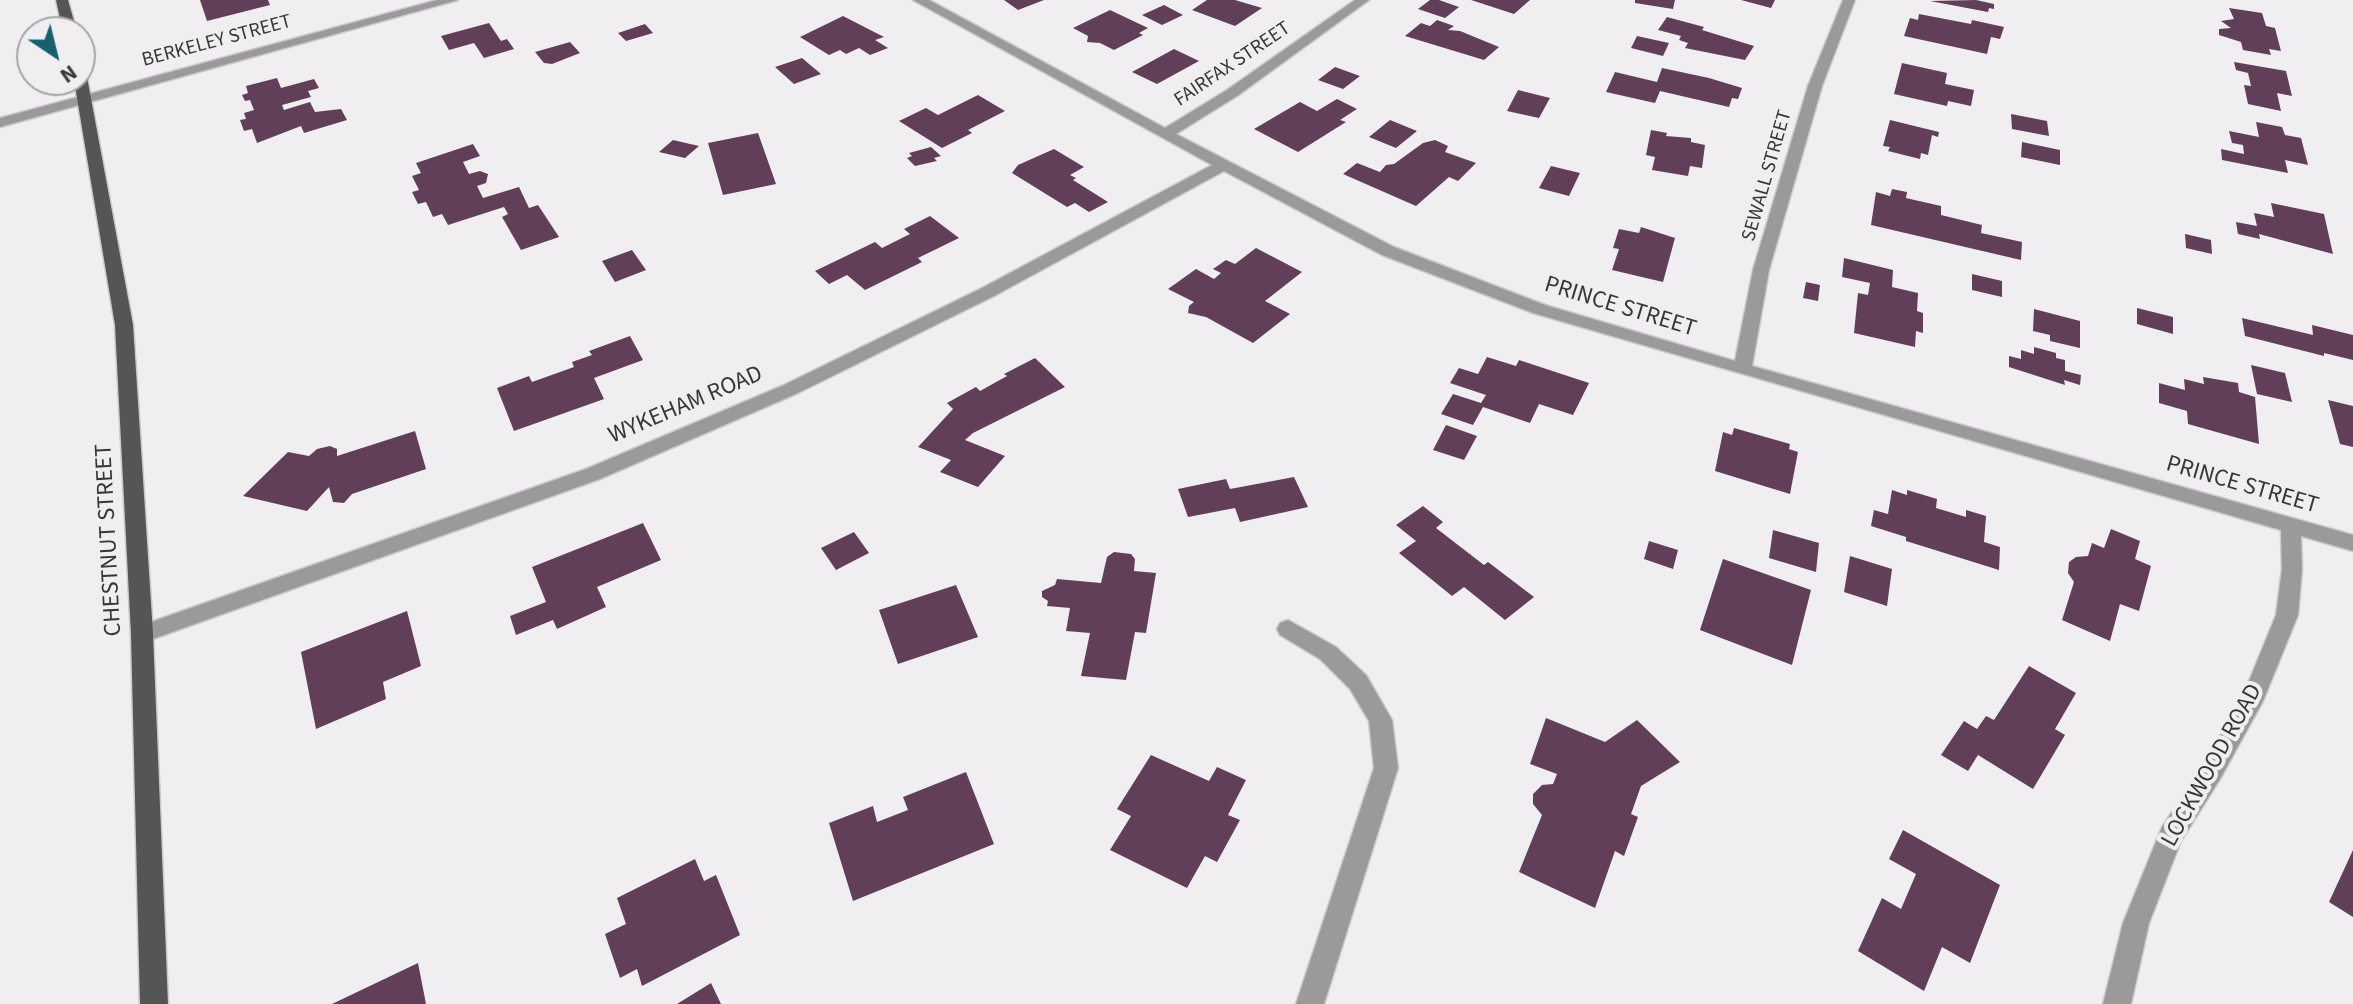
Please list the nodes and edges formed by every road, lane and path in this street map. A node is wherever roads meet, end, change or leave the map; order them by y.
1 (452, 0) edge
2 (919, 0) edge
3 (1363, 0) edge
4 (1849, 0) edge
5 (85, 98) junction
6 (0, 123) edge
7 (1165, 134) junction
8 (1223, 165) junction
9 (1742, 369) junction
10 (2291, 525) junction
11 (2353, 543) edge
12 (1288, 629) dead end
13 (142, 634) junction
14 (154, 1004) edge
15 (1310, 1004) edge
16 (2117, 1004) edge

1 - 5 street, BERKELEY STREET
2 - 7 street, PRINCE STREET
3 - 7 street, FAIRFAX STREET
4 - 9 street, SEWALL STREET
5 - 6 street, BERKELEY STREET
5 - 13 main road, CHESTNUT STREET
7 - 8 street, PRINCE STREET
8 - 9 street, PRINCE STREET
8 - 13 street, WYKEHAM ROAD
9 - 10 street, PRINCE STREET
10 - 11 street, PRINCE STREET
10 - 16 street, LOCKWOOD ROAD
12 - 15 street
13 - 14 main road, CHESTNUT STREET

